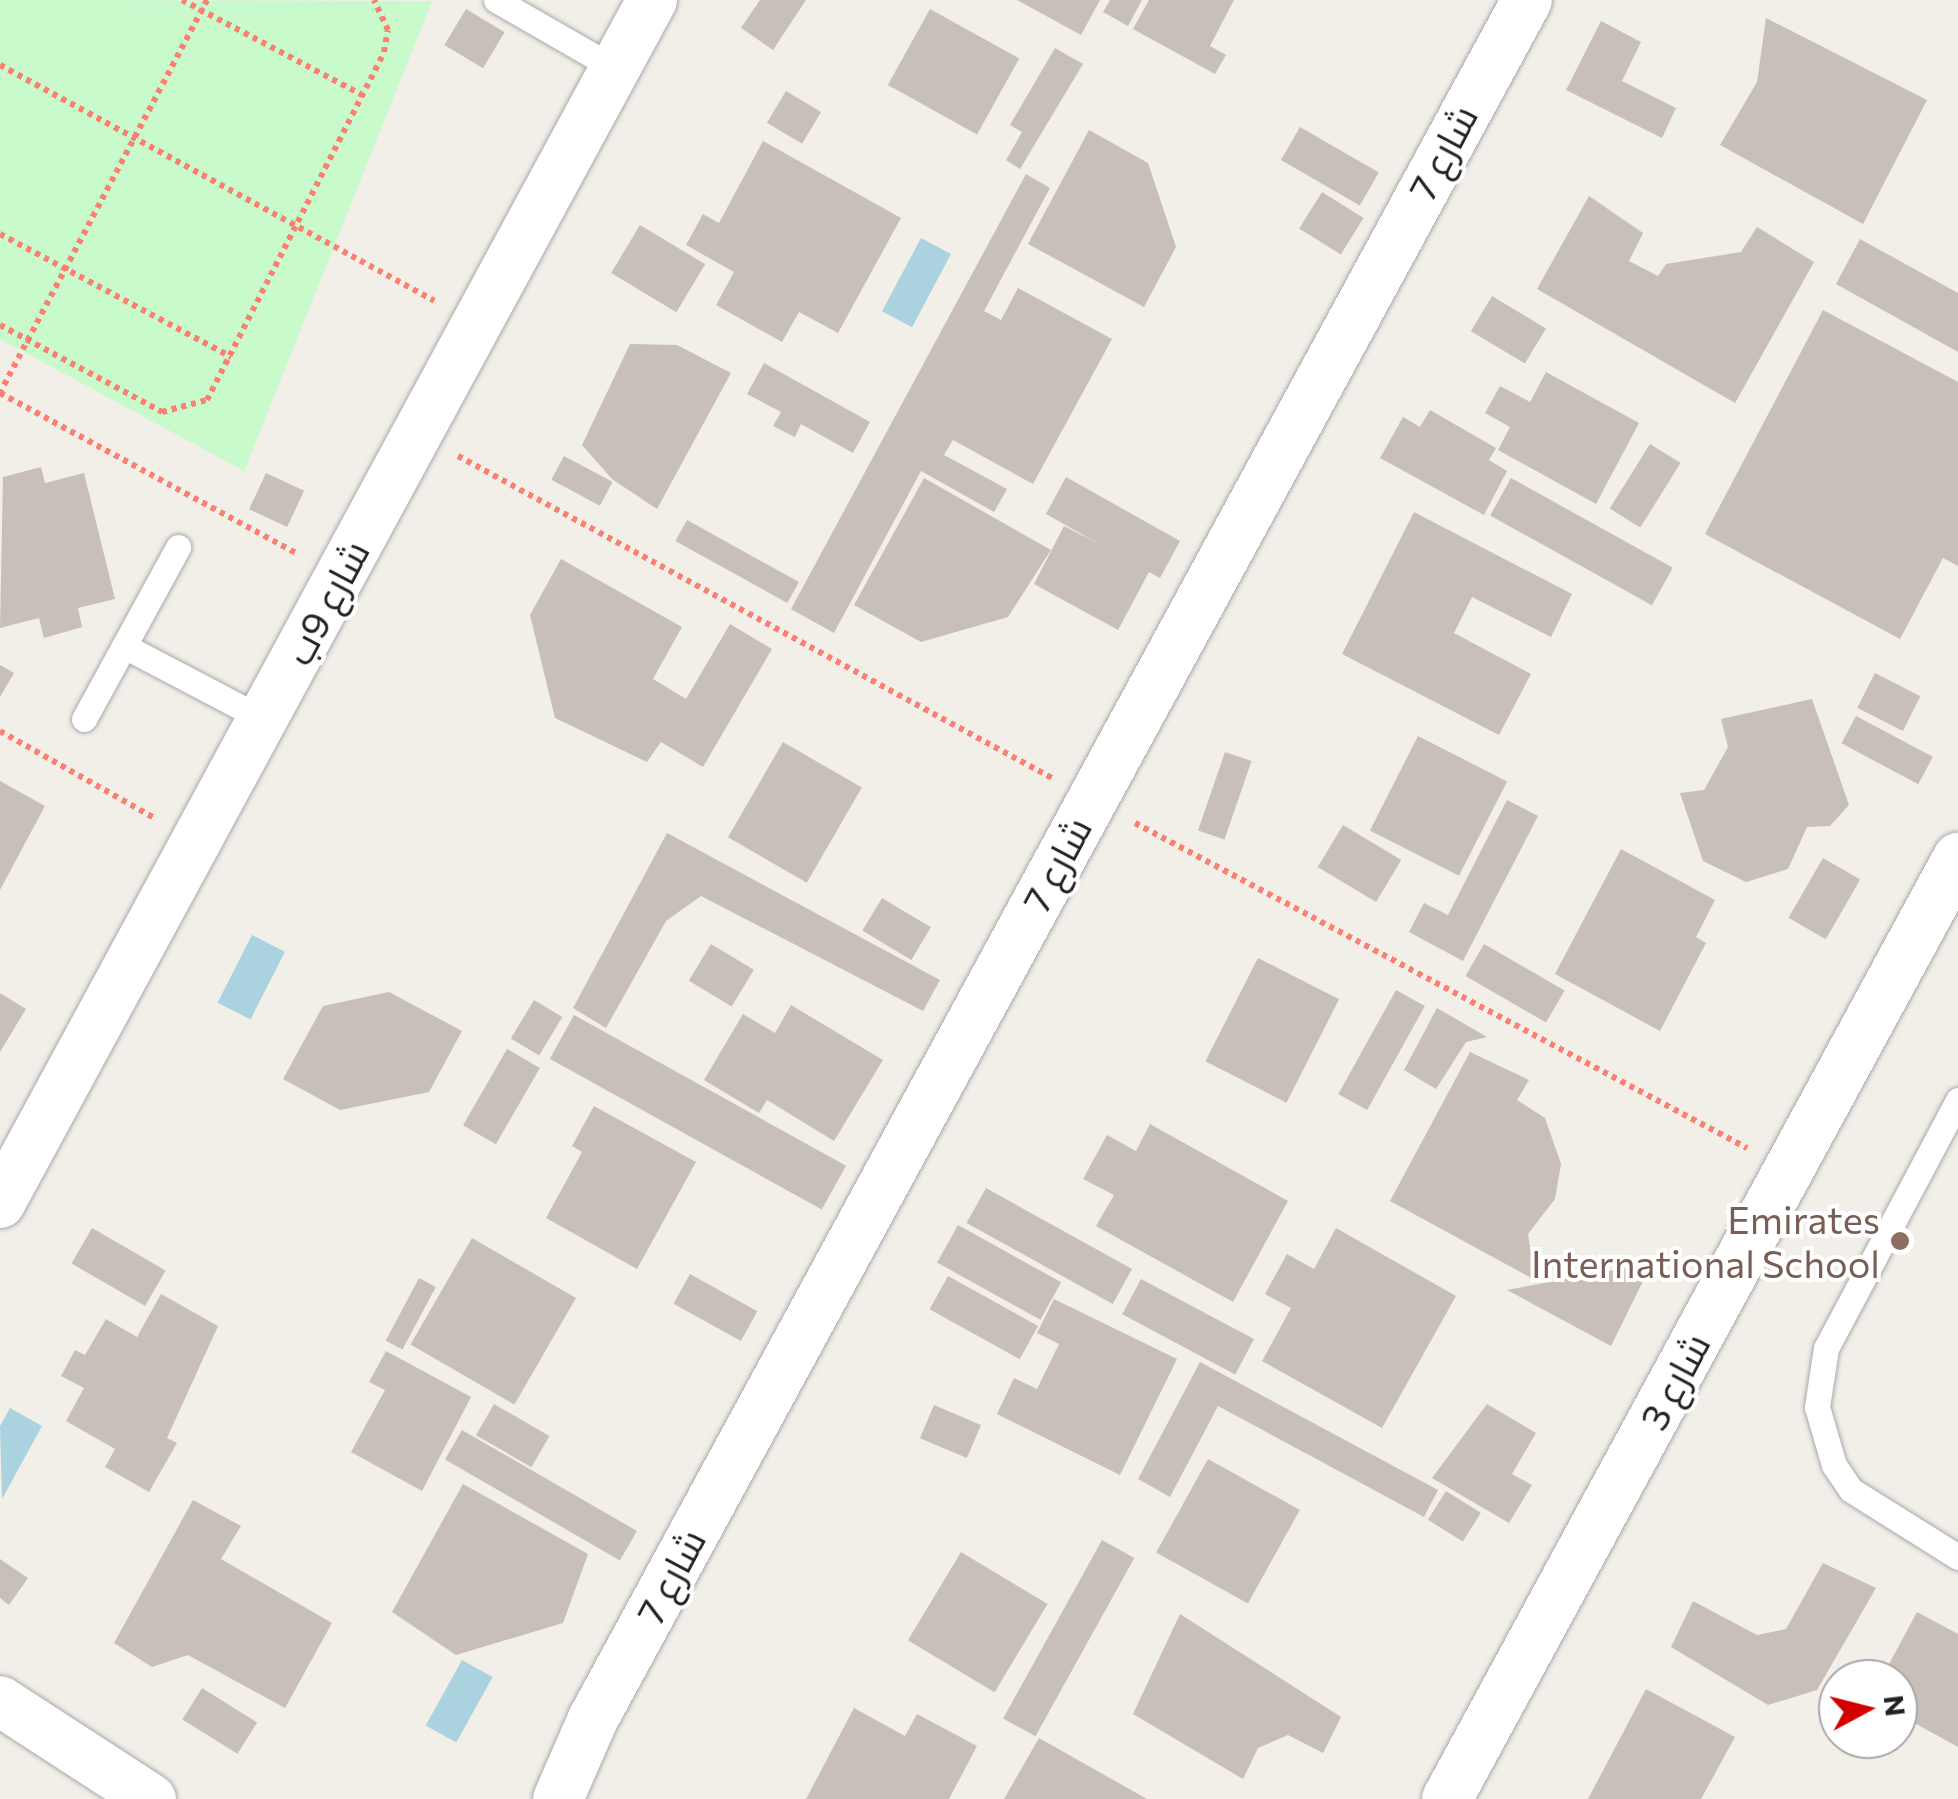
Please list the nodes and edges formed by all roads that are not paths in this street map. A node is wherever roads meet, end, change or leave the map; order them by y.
1 (496, 0) edge
2 (652, 0) edge
3 (1523, 3) edge
4 (616, 69) junction
5 (178, 547) dead end
6 (124, 646) junction
7 (84, 719) dead end
8 (262, 720) junction
9 (1958, 858) edge
10 (1958, 1100) edge
11 (0, 1204) edge
12 (1958, 1557) edge
13 (0, 1701) edge
14 (592, 1719) junction
15 (151, 1799) edge
16 (533, 1799) edge
17 (558, 1799) edge
18 (1447, 1799) edge

1 - 4 lane
2 - 4 street, شارع 9ب
3 - 14 street, شارع 7
4 - 8 street, شارع 9ب
5 - 6 lane
6 - 7 lane
6 - 8 lane
8 - 11 street, شارع 9ب
9 - 18 street, شارع 3
10 - 12 lane
13 - 15 street
14 - 16 street, شارع 7
14 - 17 street, شارع 7

